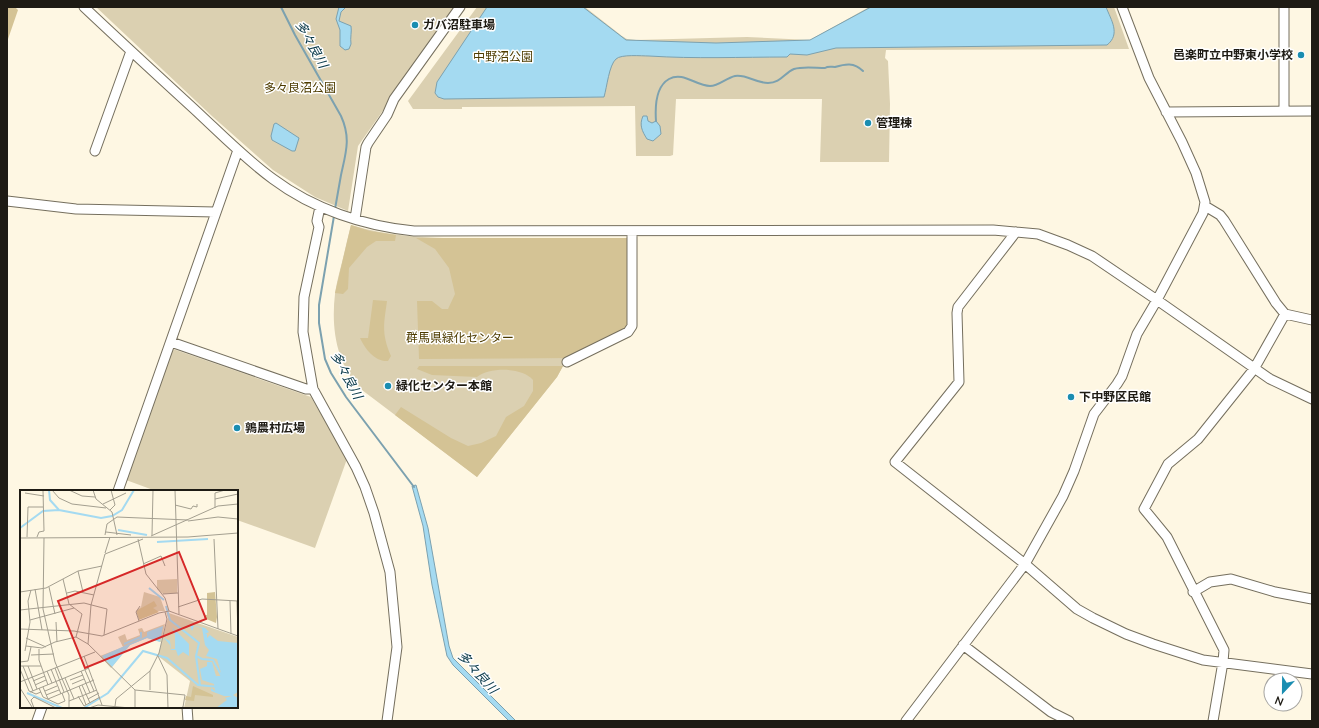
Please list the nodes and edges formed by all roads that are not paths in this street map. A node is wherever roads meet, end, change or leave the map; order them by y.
1 (84, 7) edge
2 (460, 7) edge
3 (1122, 7) edge
4 (1284, 7) edge
5 (131, 51) junction
6 (1284, 111) junction
7 (1312, 111) edge
8 (1166, 112) junction
9 (95, 150) dead end
10 (238, 150) junction
11 (7, 200) edge
12 (1205, 206) junction
13 (322, 208) junction
14 (215, 212) junction
15 (350, 218) junction
16 (632, 231) junction
17 (1016, 232) junction
18 (1157, 300) junction
19 (1285, 314) junction
20 (1312, 320) edge
21 (171, 342) junction
22 (567, 362) dead end
23 (1254, 369) junction
24 (313, 389) junction
25 (1312, 399) edge
26 (118, 490) edge
27 (1025, 564) junction
28 (1193, 592) junction
29 (1312, 599) edge
30 (963, 645) junction
31 (1223, 662) junction
32 (1312, 674) edge
33 (42, 708) edge
34 (187, 708) edge
35 (1050, 716) edge
36 (37, 721) edge
37 (188, 721) edge
38 (387, 721) edge
39 (906, 721) edge
40 (1069, 721) edge
41 (1213, 721) edge

1 - 5 street
2 - 15 street
3 - 8 street
4 - 6 street
5 - 9 street
5 - 10 street
6 - 7 street
6 - 8 street
8 - 12 street
10 - 13 street
10 - 14 street
11 - 14 street
12 - 18 street
12 - 19 street
13 - 15 street
13 - 24 street
14 - 21 street
15 - 16 street
16 - 17 street
16 - 22 street
17 - 18 street
17 - 27 street
18 - 23 street
18 - 27 street
19 - 20 street
19 - 23 street
21 - 24 street
21 - 26 street
23 - 25 street
23 - 28 street
24 - 38 street
27 - 30 street
27 - 31 street
28 - 29 street
28 - 31 street
30 - 35 street
30 - 39 street
31 - 32 street
31 - 41 street
33 - 36 street
34 - 37 street
35 - 40 street

